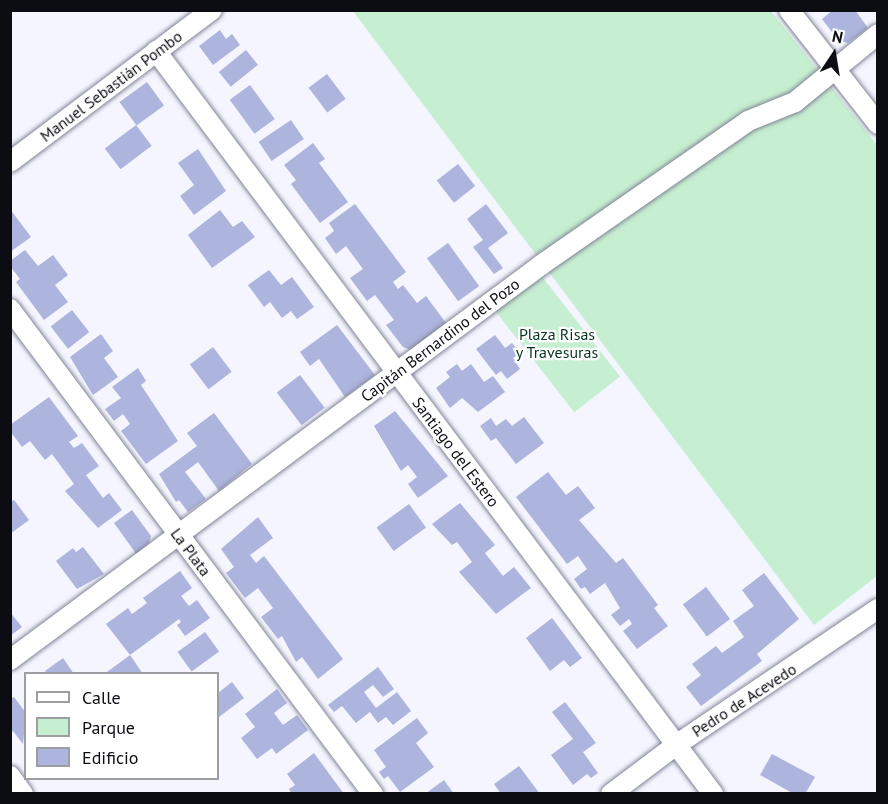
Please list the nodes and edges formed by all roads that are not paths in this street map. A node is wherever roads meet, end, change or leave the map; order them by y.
1 (212, 10) edge
2 (789, 10) edge
3 (878, 34) edge
4 (156, 51) junction
5 (834, 66) junction
6 (878, 124) edge
7 (10, 162) edge
8 (10, 309) edge
9 (396, 373) junction
10 (178, 535) junction
11 (878, 609) edge
12 (10, 660) edge
13 (676, 745) junction
14 (10, 776) edge
15 (23, 794) edge
16 (373, 794) edge
17 (611, 794) edge
18 (713, 794) edge

1 - 4 street, Manuel Sebastián Pombo
2 - 5 street
3 - 5 street, Capitán Bernardino del Pozo
4 - 7 street, Manuel Sebastián Pombo
4 - 9 street, Santiago del Estero
5 - 6 street
5 - 9 street, Capitán Bernardino del Pozo
8 - 10 street, La Plata
9 - 10 street, Capitán Bernardino del Pozo
9 - 13 street, Santiago del Estero
10 - 12 street, Capitán Bernardino del Pozo
10 - 16 street, La Plata
11 - 13 street, Pedro de Acevedo
13 - 17 street, Pedro de Acevedo
13 - 18 street, Santiago del Estero
14 - 15 street

